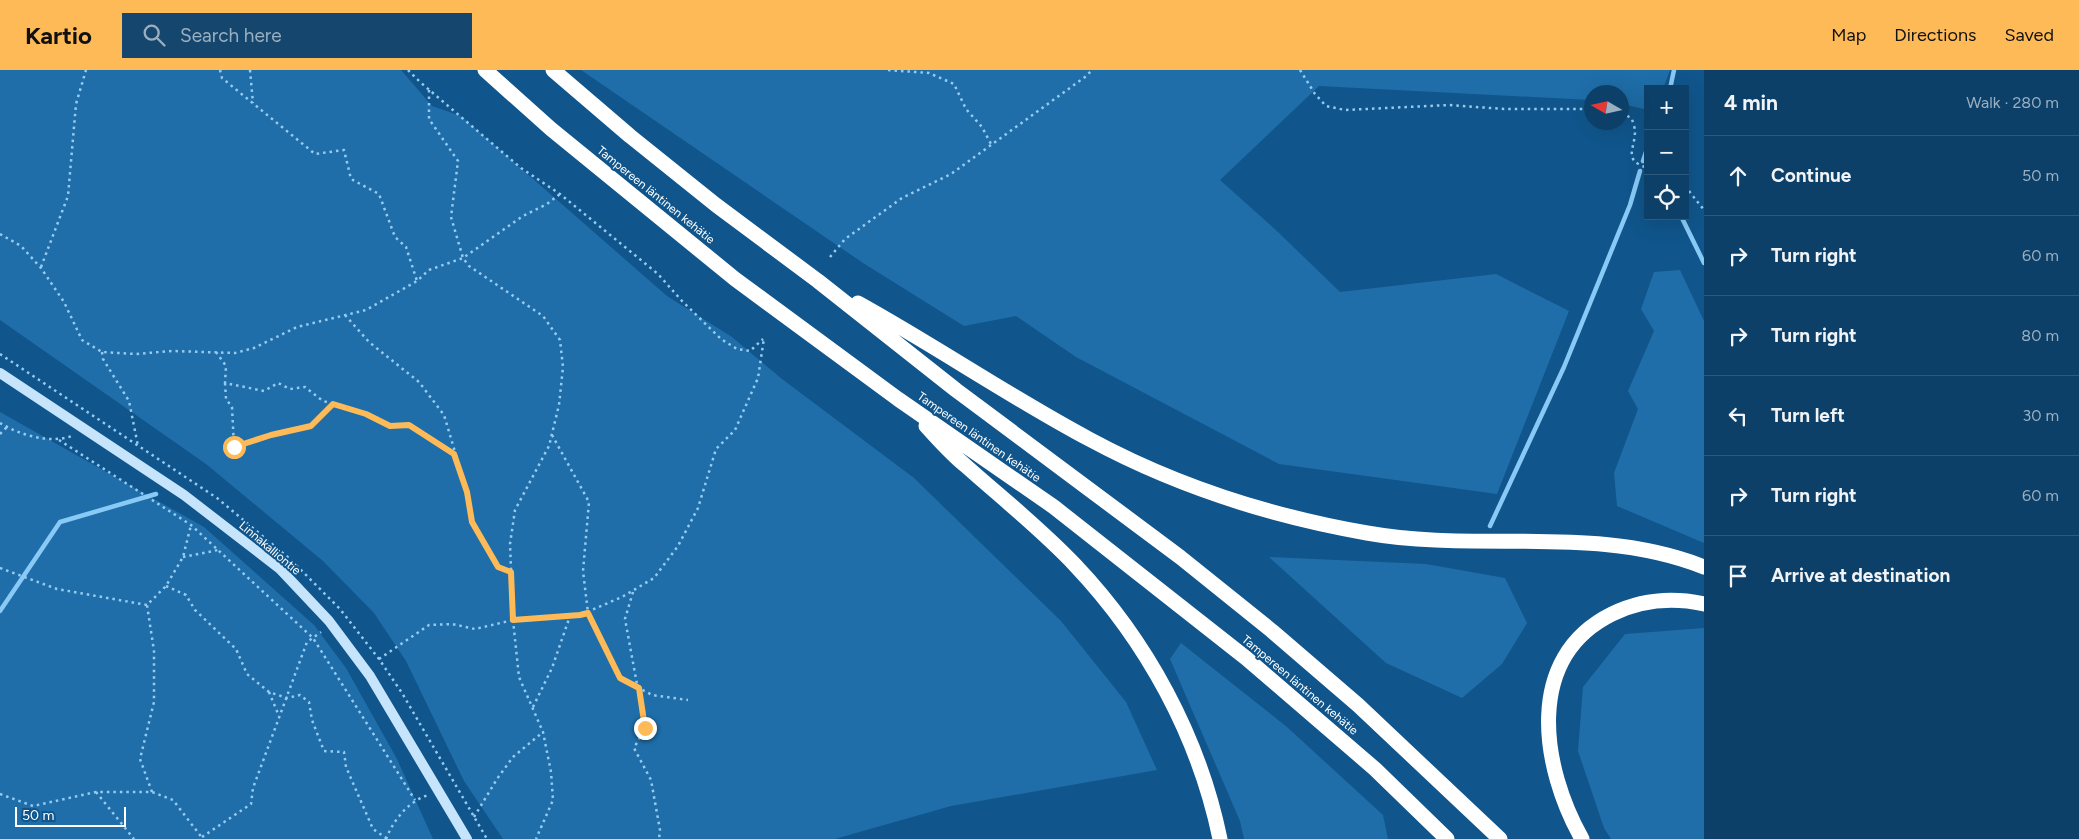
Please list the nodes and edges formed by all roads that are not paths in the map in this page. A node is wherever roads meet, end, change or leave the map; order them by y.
1 (485, 70) edge
2 (554, 70) edge
3 (818, 281) junction
4 (0, 374) edge
5 (898, 398) junction
6 (1704, 567) edge
7 (1704, 604) edge
8 (467, 839) edge
9 (1220, 839) edge
10 (1447, 839) edge
11 (1500, 839) edge
12 (1582, 839) edge

1 - 5 highway, Tampereen läntinen kehätie
2 - 3 highway, Tampereen läntinen kehätie
3 - 6 highway
3 - 11 highway, Tampereen läntinen kehätie
4 - 8 main road, Linnakalliontie
5 - 9 highway
5 - 10 highway, Tampereen läntinen kehätie
7 - 12 highway

